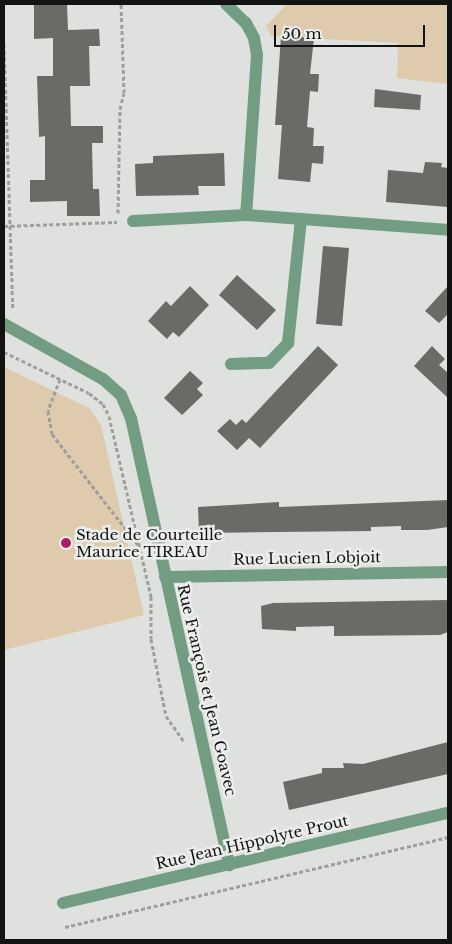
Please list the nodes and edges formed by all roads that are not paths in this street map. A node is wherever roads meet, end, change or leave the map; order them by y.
1 (226, 4) edge
2 (246, 215) junction
3 (301, 219) junction
4 (133, 221) road end
5 (448, 230) edge
6 (4, 324) edge
7 (231, 364) dead end
8 (448, 572) edge
9 (165, 577) junction
10 (448, 813) edge
11 (230, 864) junction
12 (63, 903) dead end

1 - 2 street
2 - 3 street
2 - 4 street
3 - 5 street
3 - 7 street
6 - 9 street, Rue François et Jean Goavec
8 - 9 street, Rue Lucien Lobjoit
9 - 11 street, Rue François et Jean Goavec
10 - 11 street, Rue Jean Hippolyte Prout
11 - 12 street, Rue Jean Hippolyte Prout

